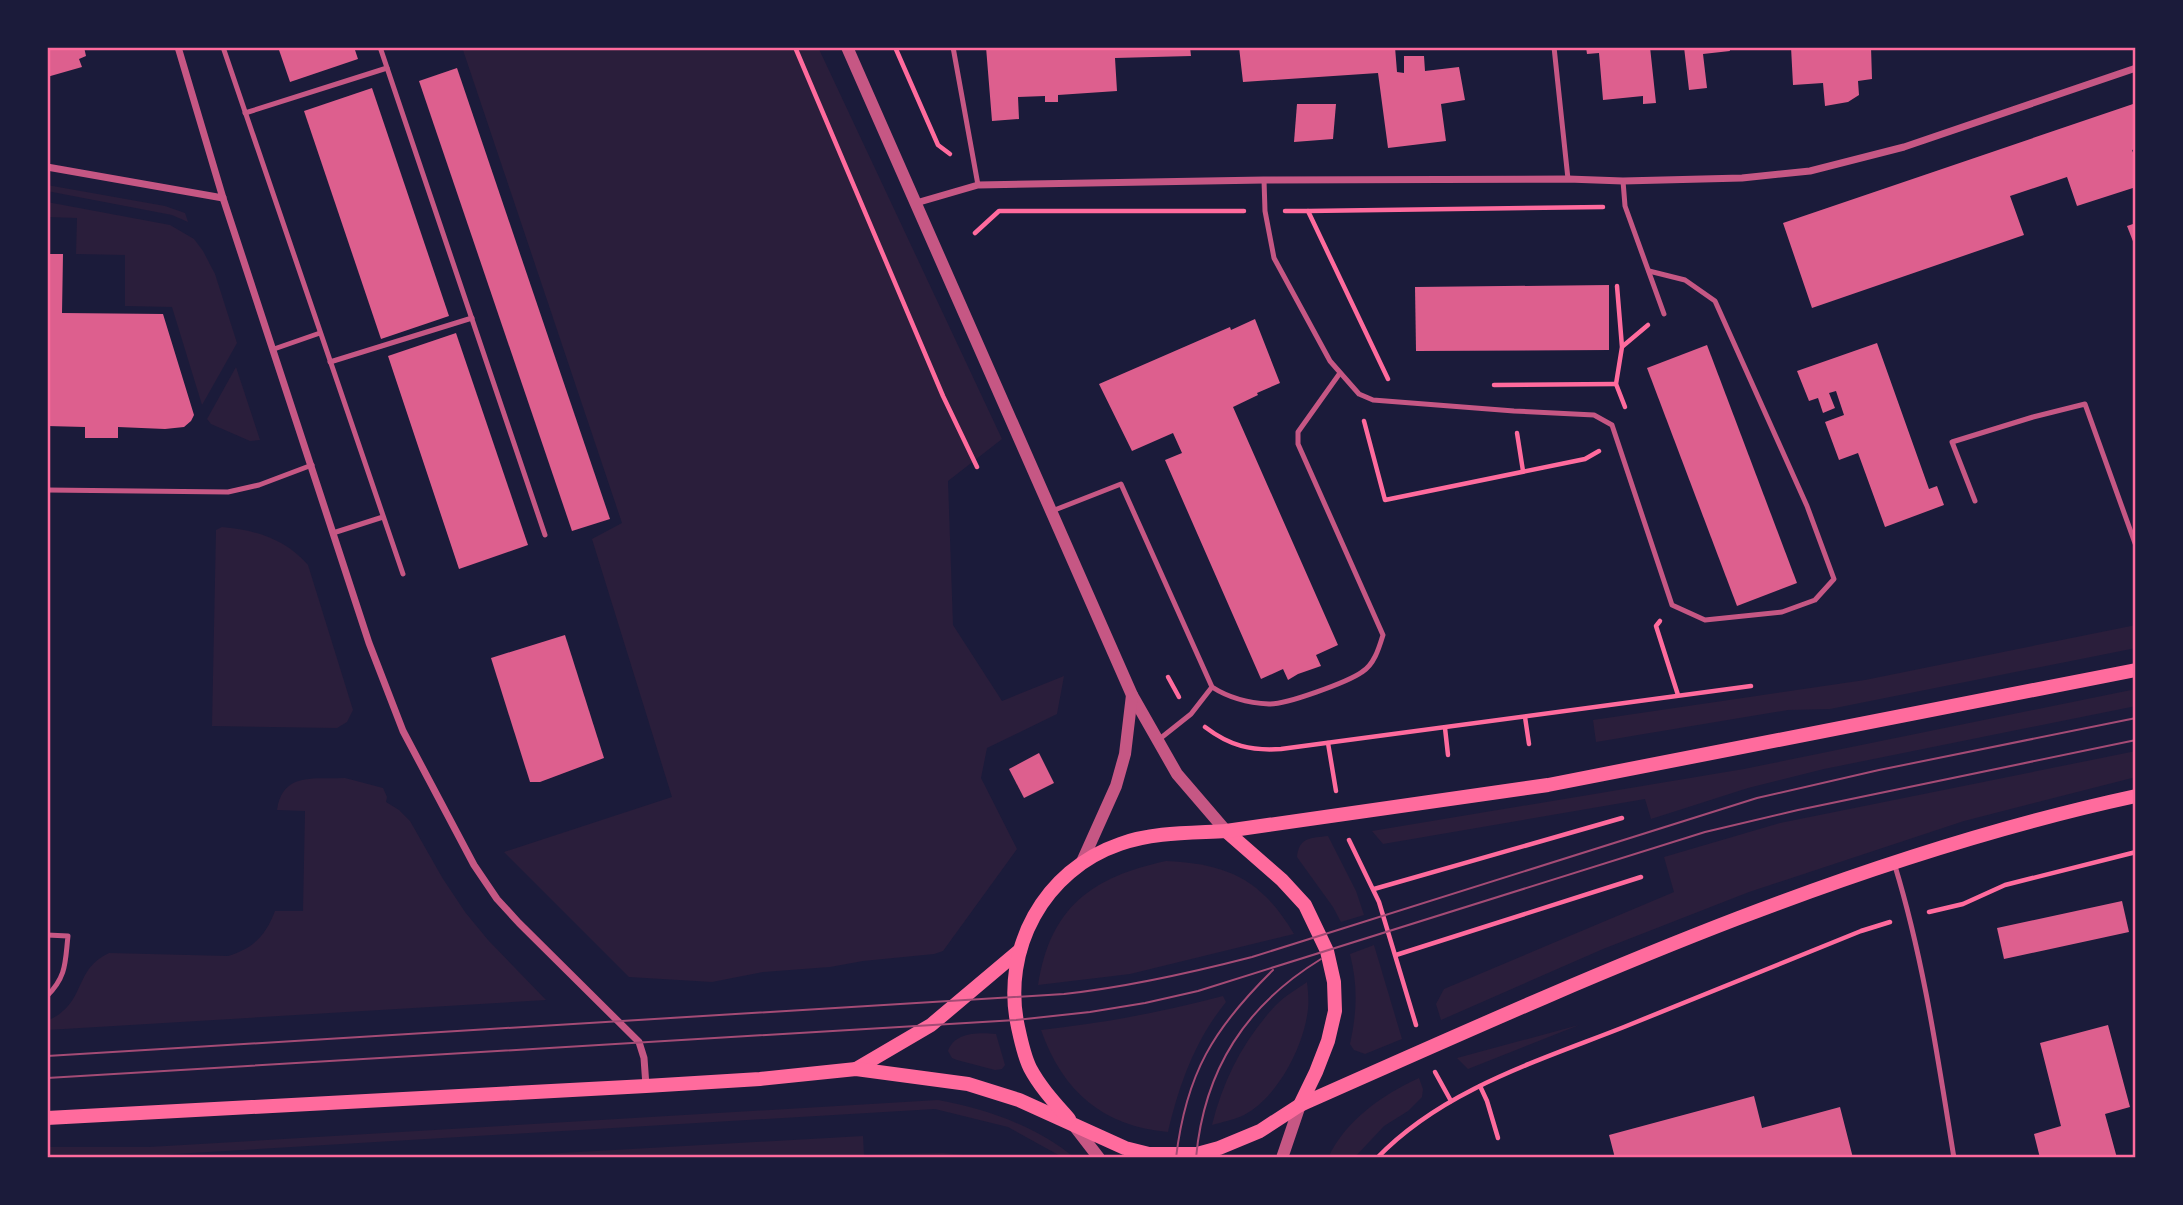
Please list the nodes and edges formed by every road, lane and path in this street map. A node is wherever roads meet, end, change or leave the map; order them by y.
1 (178, 47) edge
2 (380, 47) edge
3 (795, 47) edge
4 (847, 47) edge
5 (895, 47) edge
6 (953, 47) edge
7 (1554, 47) edge
8 (223, 50) dead end
9 (387, 68) junction
10 (2136, 68) edge
11 (245, 113) junction
12 (973, 159) junction
13 (47, 166) edge
14 (1568, 179) junction
15 (1264, 180) junction
16 (1623, 181) junction
17 (978, 184) junction
18 (223, 198) junction
19 (916, 203) junction
20 (1265, 211) junction
21 (1308, 211) dead end
22 (975, 233) dead end
23 (1649, 271) junction
24 (1664, 314) dead end
25 (471, 318) junction
26 (1651, 323) dead end
27 (320, 333) junction
28 (1622, 347) dead end
29 (274, 349) junction
30 (330, 362) junction
31 (1340, 373) junction
32 (1373, 400) junction
33 (1514, 411) junction
34 (1617, 441) junction
35 (312, 465) junction
36 (977, 467) dead end
37 (1523, 471) junction
38 (47, 489) edge
39 (1975, 501) dead end
40 (1051, 512) junction
41 (383, 517) junction
42 (333, 533) junction
43 (545, 535) dead end
44 (2136, 546) edge
45 (403, 574) dead end
46 (1672, 605) junction
47 (2136, 670) edge
48 (1168, 677) dead end
49 (1751, 686) dead end
50 (1212, 687) junction
51 (1132, 695) junction
52 (1678, 695) junction
53 (1191, 714) junction
54 (1525, 717) junction
55 (1445, 728) junction
56 (1157, 741) junction
57 (1328, 743) junction
58 (1529, 744) dead end
59 (1448, 755) dead end
60 (1333, 776) dead end
61 (2136, 796) edge
62 (1622, 818) dead end
63 (1226, 831) junction
64 (1347, 833) dead end
65 (2136, 852) edge
66 (1894, 863) junction
67 (1081, 864) junction
68 (1641, 877) dead end
69 (1374, 889) junction
70 (1981, 895) dead end
71 (1878, 925) dead end
72 (47, 935) edge
73 (1020, 950) junction
74 (1396, 955) junction
75 (47, 996) edge
76 (1417, 1030) dead end
77 (1433, 1068) dead end
78 (856, 1069) junction
79 (646, 1086) junction
80 (1480, 1086) junction
81 (1451, 1101) junction
82 (1300, 1105) junction
83 (47, 1118) edge
84 (1072, 1123) junction
85 (1498, 1138) dead end
86 (1099, 1158) edge
87 (1282, 1158) edge
88 (1377, 1158) edge
89 (1954, 1158) edge

1 - 18 street
2 - 9 lane
3 - 36 path
4 - 19 street
5 - 12 path
6 - 12 lane
7 - 14 lane
8 - 11 lane
9 - 11 lane
9 - 25 lane
10 - 16 street
11 - 27 lane
12 - 17 lane
13 - 18 street
14 - 15 street
14 - 16 street
15 - 17 street
15 - 20 lane
16 - 23 lane
17 - 19 street
18 - 29 street
19 - 40 street
20 - 21 path
20 - 22 path
20 - 31 lane
23 - 24 lane
23 - 46 lane
25 - 30 lane
25 - 43 lane
26 - 28 path
27 - 29 lane
27 - 30 lane
29 - 35 street
30 - 41 lane
31 - 32 lane
31 - 50 lane
32 - 33 lane
32 - 37 path
33 - 34 lane
33 - 37 path
34 - 37 path
34 - 46 lane
35 - 38 lane
35 - 42 street
39 - 44 lane
40 - 50 lane
40 - 51 street
41 - 42 lane
41 - 45 lane
42 - 79 street
46 - 52 path
47 - 63 main road
48 - 53 path
49 - 52 path
50 - 53 lane
51 - 56 street
51 - 67 street
52 - 54 path
53 - 56 lane
53 - 57 path
54 - 55 path
54 - 58 path
55 - 57 path
55 - 59 path
56 - 63 street
57 - 60 path
61 - 66 main road
62 - 69 path
63 - 67 main road
63 - 82 main road
64 - 69 path
65 - 70 path
66 - 82 main road
66 - 89 lane
67 - 73 main road
68 - 74 path
69 - 74 path
71 - 80 path
72 - 75 lane
73 - 78 main road
73 - 84 main road
74 - 76 path
77 - 81 path
78 - 79 main road
78 - 84 main road
79 - 83 main road
80 - 81 path
80 - 85 path
81 - 88 path
82 - 84 main road
82 - 87 street
84 - 86 street

